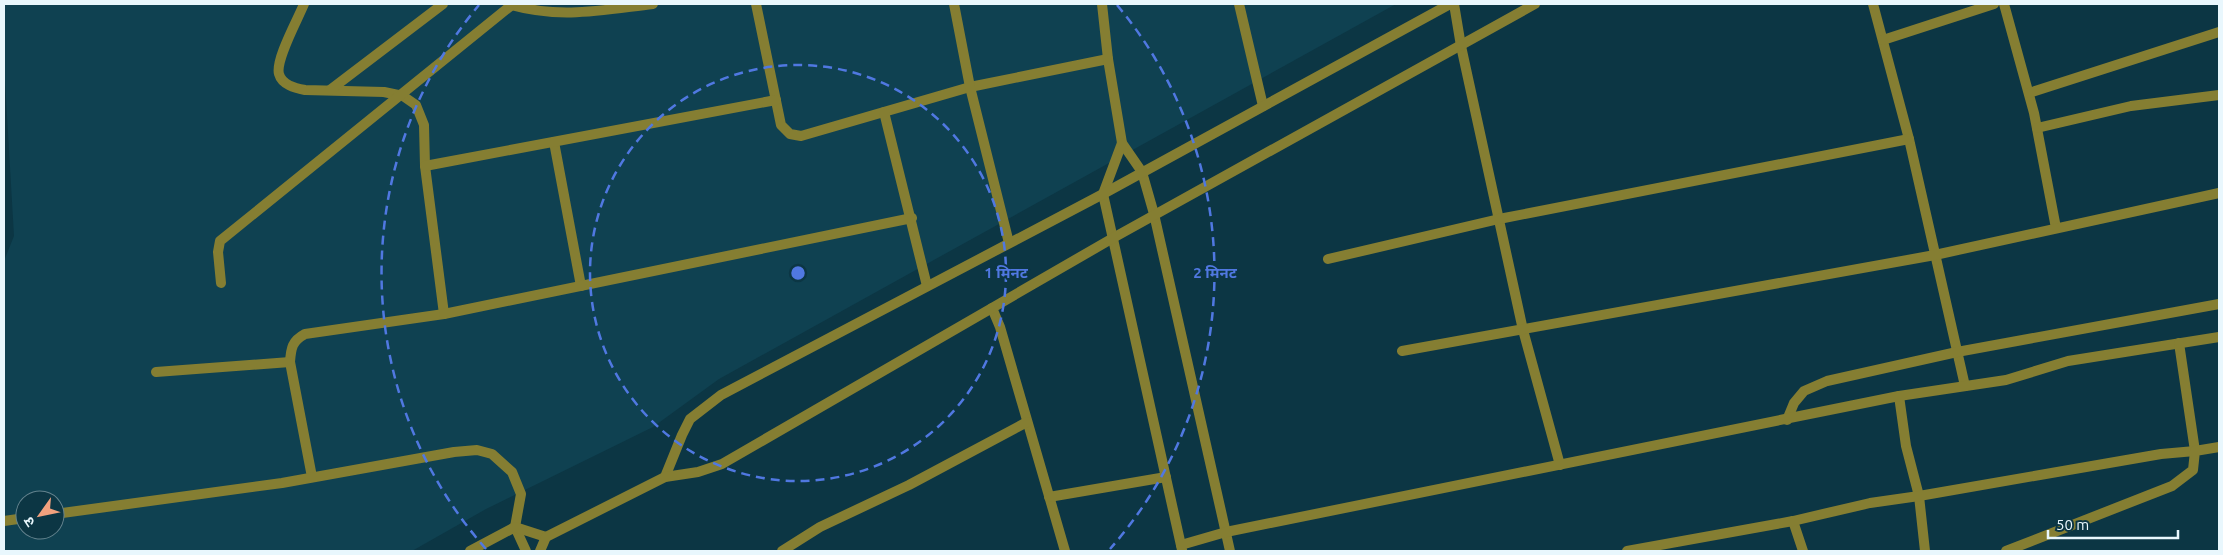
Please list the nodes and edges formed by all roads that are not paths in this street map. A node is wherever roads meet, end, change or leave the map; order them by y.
1 (304, 4) edge
2 (443, 4) edge
3 (652, 4) edge
4 (756, 4) edge
5 (954, 4) edge
6 (1102, 4) edge
7 (1239, 4) edge
8 (1452, 4) edge
9 (1535, 4) edge
10 (1873, 4) edge
11 (1994, 4) edge
12 (2004, 4) edge
13 (512, 5) edge
14 (2219, 32) edge
15 (1883, 40) junction
16 (1460, 46) junction
17 (1108, 59) junction
18 (970, 87) junction
19 (330, 90) junction
20 (2029, 94) junction
21 (398, 95) junction
22 (2219, 95) edge
23 (776, 100) junction
24 (1263, 106) junction
25 (884, 112) junction
26 (2037, 128) junction
27 (1909, 139) junction
28 (554, 142) junction
29 (1122, 144) junction
30 (426, 166) junction
31 (1142, 172) junction
32 (2219, 193) edge
33 (1103, 194) junction
34 (1154, 214) junction
35 (912, 218) junction
36 (1499, 219) junction
37 (2056, 228) junction
38 (1113, 238) junction
39 (1009, 243) junction
40 (1935, 255) junction
41 (1328, 259) dead end
42 (220, 284) dead end
43 (581, 286) junction
44 (927, 286) junction
45 (2219, 304) edge
46 (992, 308) junction
47 (444, 314) junction
48 (1523, 330) junction
49 (2219, 336) edge
50 (2179, 343) junction
51 (1402, 351) dead end
52 (1957, 352) junction
53 (290, 362) junction
54 (156, 372) dead end
55 (1965, 386) junction
56 (1899, 396) junction
57 (1787, 420) junction
58 (1028, 422) junction
59 (2219, 447) edge
60 (2194, 450) junction
61 (1560, 465) junction
62 (312, 477) junction
63 (665, 477) junction
64 (1166, 477) junction
65 (1919, 496) junction
66 (1049, 497) junction
67 (65, 513) edge
68 (1793, 521) junction
69 (516, 527) junction
70 (1226, 532) junction
71 (546, 537) junction
72 (1182, 548) edge
73 (470, 551) edge
74 (526, 551) edge
75 (540, 551) edge
76 (782, 551) edge
77 (1065, 551) edge
78 (1230, 551) edge
79 (1627, 551) edge
80 (1803, 551) edge
81 (1925, 551) edge
82 (2006, 551) edge

1 - 19 street
2 - 19 street
3 - 13 street
4 - 23 street
5 - 18 street
6 - 17 street
7 - 24 street
8 - 16 street
8 - 24 street
9 - 16 street
10 - 15 street
11 - 15 street
12 - 20 street
13 - 21 street
14 - 20 street
15 - 27 street
16 - 34 street
16 - 36 street
17 - 18 street
17 - 29 street
18 - 25 street
18 - 39 street
19 - 21 street
20 - 26 street
21 - 30 street
21 - 42 street
22 - 26 street
23 - 25 street
23 - 28 street
24 - 31 street
25 - 35 street
26 - 37 street
27 - 36 street
27 - 40 street
28 - 30 street
28 - 43 street
29 - 31 street
29 - 33 street
30 - 47 street
31 - 33 street
31 - 34 street
32 - 37 street
33 - 38 street
33 - 39 street
34 - 38 street
34 - 70 street
35 - 43 street
35 - 44 street
36 - 41 street
36 - 48 street
37 - 40 street
38 - 46 street
38 - 64 street
39 - 44 street
40 - 48 street
40 - 52 street
43 - 47 street
44 - 63 street
45 - 52 street
46 - 58 street
46 - 63 street
47 - 53 street
48 - 51 street
48 - 61 street
49 - 50 street
50 - 55 street
50 - 60 street
52 - 55 street
52 - 57 street
53 - 54 street
53 - 62 street
55 - 56 street
56 - 57 street
56 - 65 street
57 - 61 street
58 - 66 street
58 - 76 street
59 - 60 street
60 - 65 street
60 - 82 street
61 - 70 street
62 - 67 street
62 - 69 street
63 - 71 street
64 - 66 street
64 - 72 street
65 - 68 street
65 - 81 street
66 - 77 street
68 - 79 street
68 - 80 street
69 - 71 street
69 - 73 street
69 - 74 street
70 - 72 street
70 - 78 street
71 - 75 street

